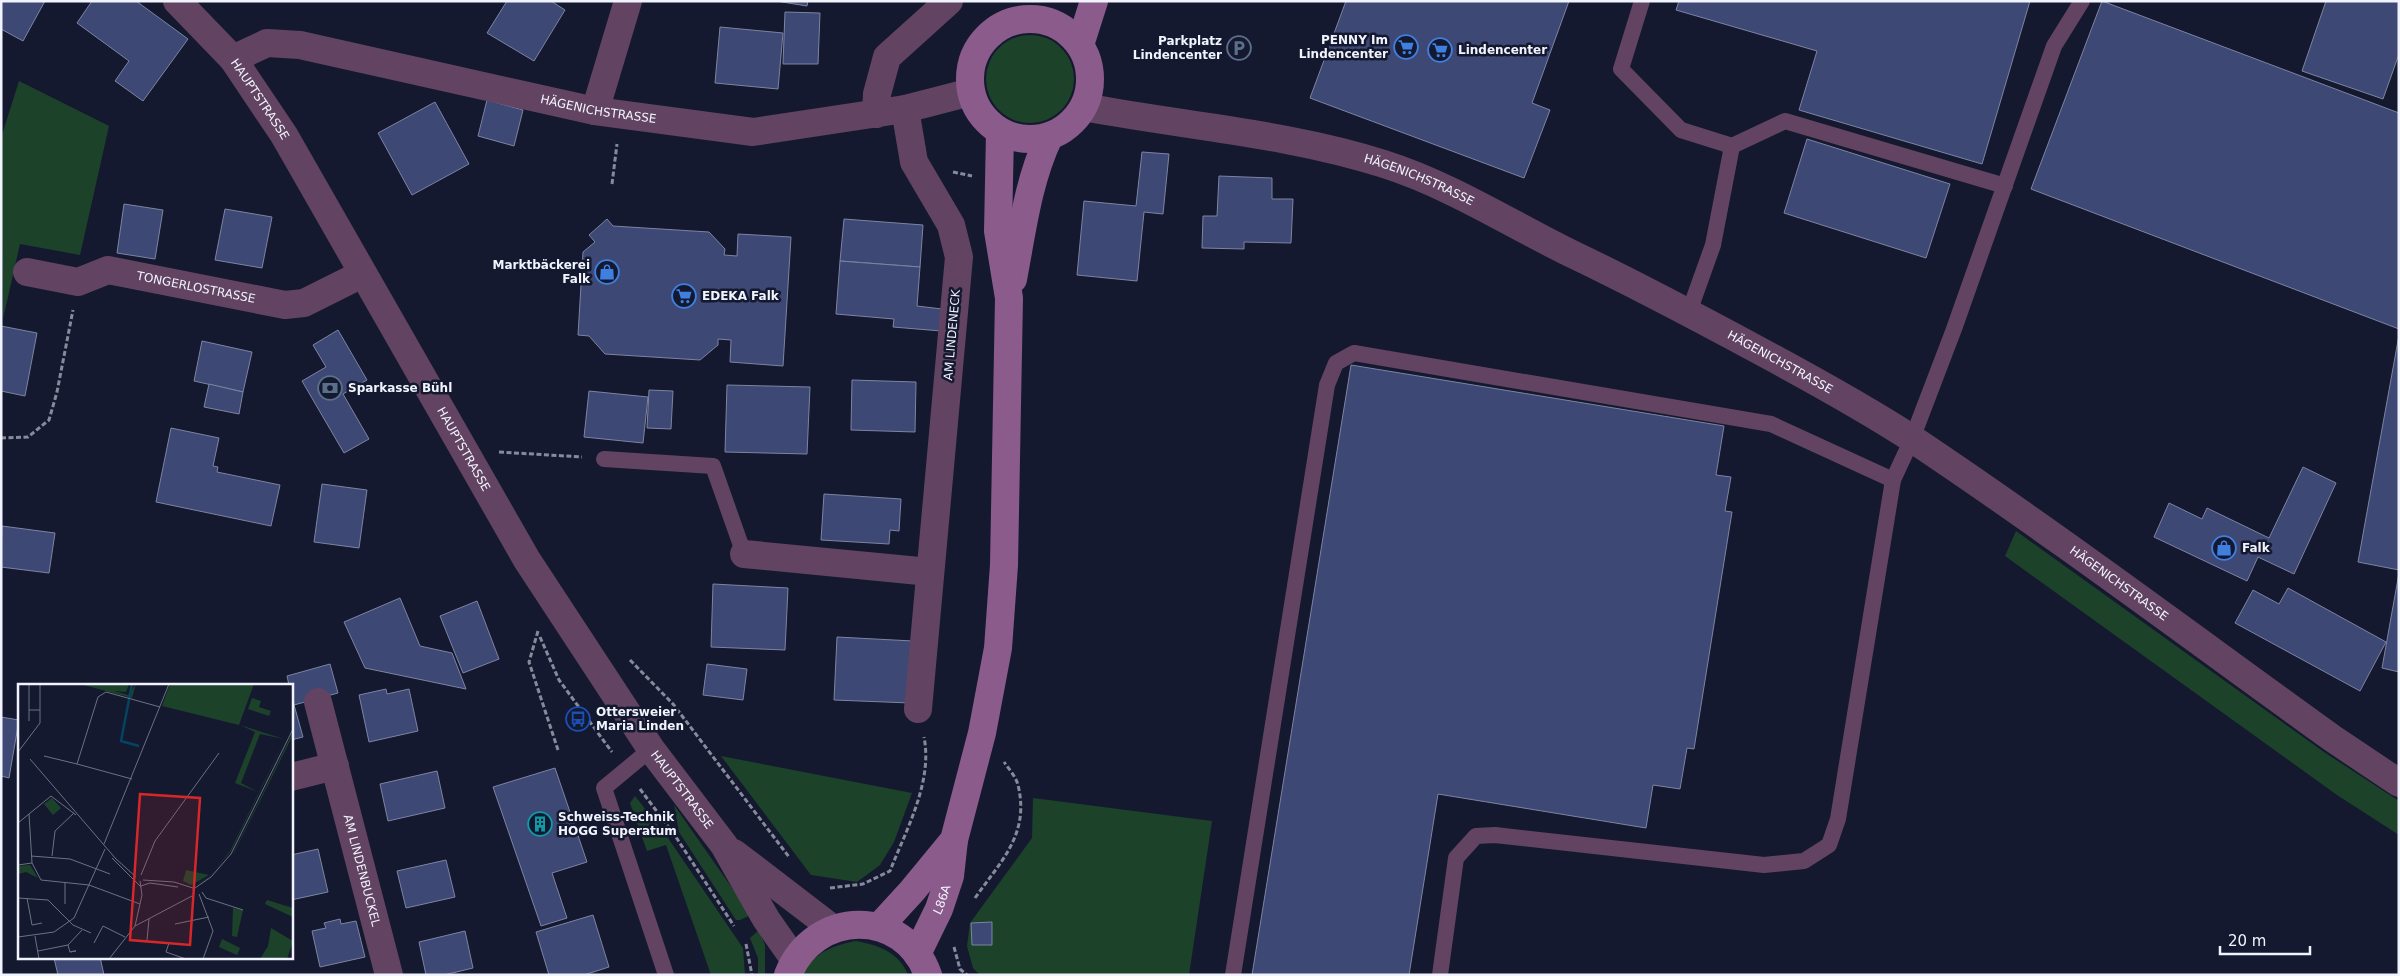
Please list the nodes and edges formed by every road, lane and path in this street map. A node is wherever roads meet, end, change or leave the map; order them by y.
1 (177, 1) edge
2 (628, 1) edge
3 (949, 1) edge
4 (1094, 1) edge
5 (1642, 1) edge
6 (2082, 1) edge
7 (1044, 10) edge
8 (1080, 45) junction
9 (233, 59) junction
10 (970, 92) junction
11 (1084, 107) junction
12 (905, 109) junction
13 (595, 111) junction
14 (876, 114) junction
15 (1000, 132) junction
16 (1049, 137) junction
17 (1732, 146) junction
18 (612, 184) dead end
19 (2005, 186) junction
20 (27, 272) dead end
21 (362, 274) junction
22 (78, 282) junction
23 (1009, 298) junction
24 (1689, 312) junction
25 (1, 438) edge
26 (1912, 439) junction
27 (463, 450) junction
28 (604, 459) joint
29 (1893, 480) junction
30 (744, 554) joint
31 (930, 572) junction
32 (533, 623) dead end
33 (538, 632) junction
34 (626, 656) dead end
35 (318, 702) dead end
36 (918, 709) joint
37 (982, 733) junction
38 (651, 749) junction
39 (558, 750) dead end
40 (335, 766) junction
41 (625, 770) junction
42 (292, 777) edge
43 (2399, 783) edge
44 (672, 833) dead end
45 (954, 840) junction
46 (724, 844) junction
47 (794, 863) dead end
48 (824, 885) dead end
49 (970, 905) dead end
50 (878, 927) junction
51 (832, 928) junction
52 (956, 939) dead end
53 (745, 942) dead end
54 (922, 964) edge
55 (791, 967) edge
56 (389, 975) edge
57 (666, 975) edge
58 (752, 975) edge
59 (967, 975) edge
60 (1233, 975) edge
61 (1440, 975) edge

1 - 9 street, HAUPTSTRASSE
2 - 13 street
3 - 14 street
4 - 8 main road
5 - 17 lane
6 - 19 lane
7 - 8 main road
7 - 10 main road
8 - 11 main road
9 - 13 street, HÄGENICHSTRASSE
9 - 21 street, HAUPTSTRASSE
10 - 12 street, HÄGENICHSTRASSE
10 - 15 main road
11 - 16 main road
11 - 24 street, HÄGENICHSTRASSE
12 - 14 street, HÄGENICHSTRASSE
12 - 31 street, AM LINDENECK
13 - 14 street, HÄGENICHSTRASSE
13 - 18 path
15 - 16 main road
15 - 23 main road
16 - 23 main road
17 - 19 lane
17 - 24 lane
19 - 26 lane
20 - 22 street
21 - 22 street, TONGERLOSTRASSE
21 - 27 street, HAUPTSTRASSE
22 - 25 path
23 - 37 main road, L86A
24 - 26 street, HÄGENICHSTRASSE
26 - 29 lane
26 - 43 street, HÄGENICHSTRASSE
27 - 28 path
27 - 38 street, HAUPTSTRASSE
28 - 30 lane
29 - 60 lane
29 - 61 lane
30 - 31 street
31 - 36 street, AM LINDENECK
32 - 33 path
33 - 39 path
33 - 41 path
34 - 47 path
35 - 40 street, AM LINDENBUCKEL
36 - 48 path
37 - 45 main road, L86A
37 - 49 path
38 - 41 lane
38 - 46 street, HAUPTSTRASSE
40 - 42 street
40 - 56 street, AM LINDENBUCKEL
41 - 44 path
41 - 57 lane
45 - 50 main road
45 - 54 main road, L86A
46 - 51 street, HAUPTSTRASSE
46 - 55 street, HAUPTSTRASSE
50 - 51 main road
50 - 54 main road
51 - 55 main road
52 - 59 path
53 - 58 path

